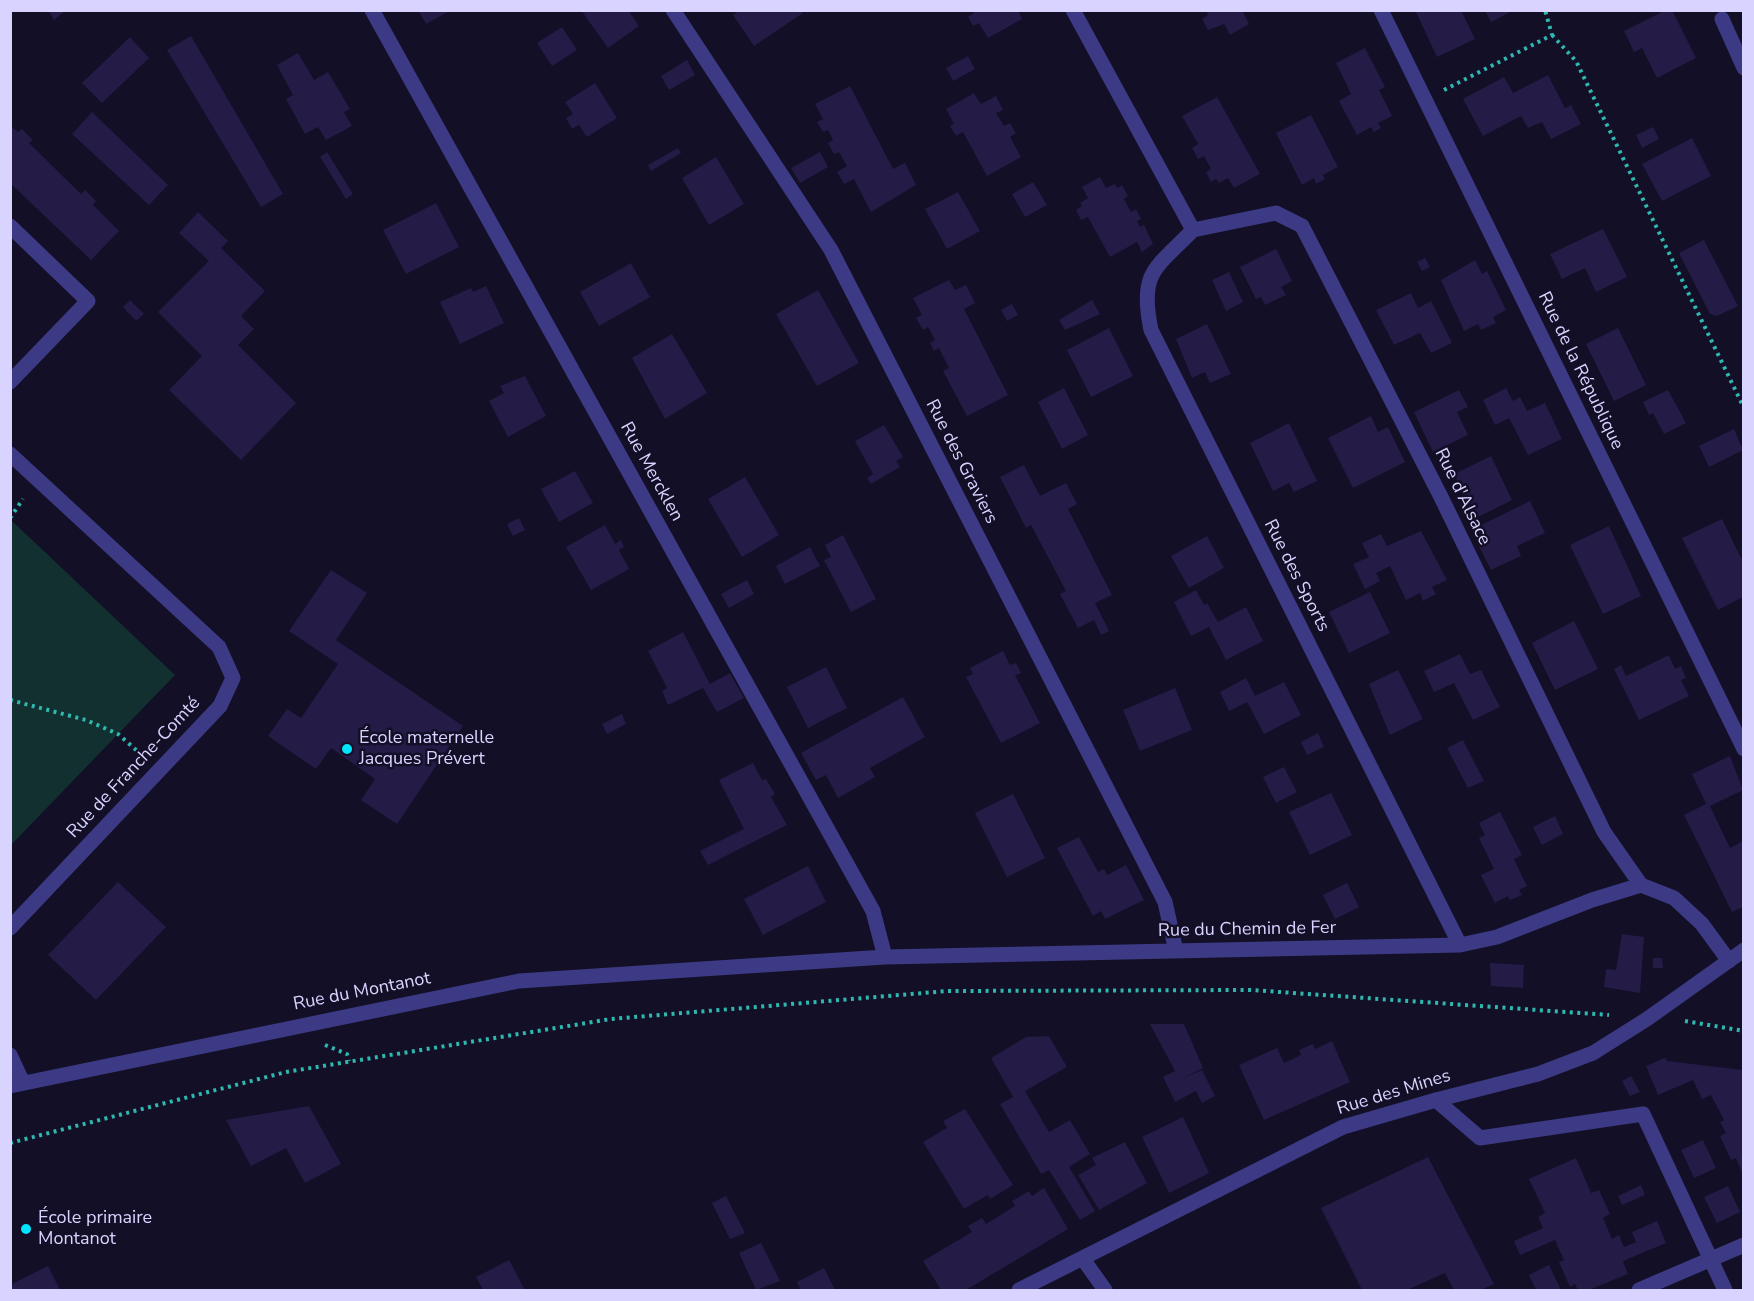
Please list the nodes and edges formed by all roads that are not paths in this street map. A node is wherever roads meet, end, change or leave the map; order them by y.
1 (372, 10) edge
2 (673, 10) edge
3 (1073, 10) edge
4 (1381, 10) edge
5 (1722, 19) dead end
6 (1743, 68) edge
7 (10, 226) edge
8 (1193, 230) junction
9 (10, 382) edge
10 (10, 454) edge
11 (1743, 749) edge
12 (1641, 885) junction
13 (10, 928) edge
14 (1460, 945) junction
15 (1743, 950) edge
16 (1176, 951) junction
17 (885, 957) junction
18 (1729, 961) junction
19 (725, 966) joint
20 (10, 1055) edge
21 (17, 1085) edge
22 (1436, 1100) junction
23 (1743, 1245) edge
24 (1083, 1259) junction
25 (1712, 1259) junction
26 (1019, 1290) edge
27 (1105, 1290) edge
28 (1639, 1290) edge
29 (1725, 1290) edge

1 - 17 street, Rue Mercklen
2 - 16 street, Rue des Graviers
3 - 8 street
4 - 11 street, Rue de la République
5 - 6 street
7 - 9 street
8 - 12 street, Rue d'Alsace
8 - 14 street, Rue des Sports
10 - 13 street, Rue de Franche-Comté
12 - 14 street, Rue du Chemin de Fer
12 - 18 street
14 - 16 street, Rue du Chemin de Fer
15 - 18 street, Rue des Mines
16 - 17 street, Rue du Chemin de Fer
17 - 19 street, Rue du Chemin de Fer
18 - 22 street, Rue des Mines
19 - 21 street, Rue du Montanot
20 - 21 street
22 - 24 street, Rue des Mines
22 - 25 street
23 - 25 street
24 - 26 street, Rue des Mines
24 - 27 street
25 - 28 street
25 - 29 street

